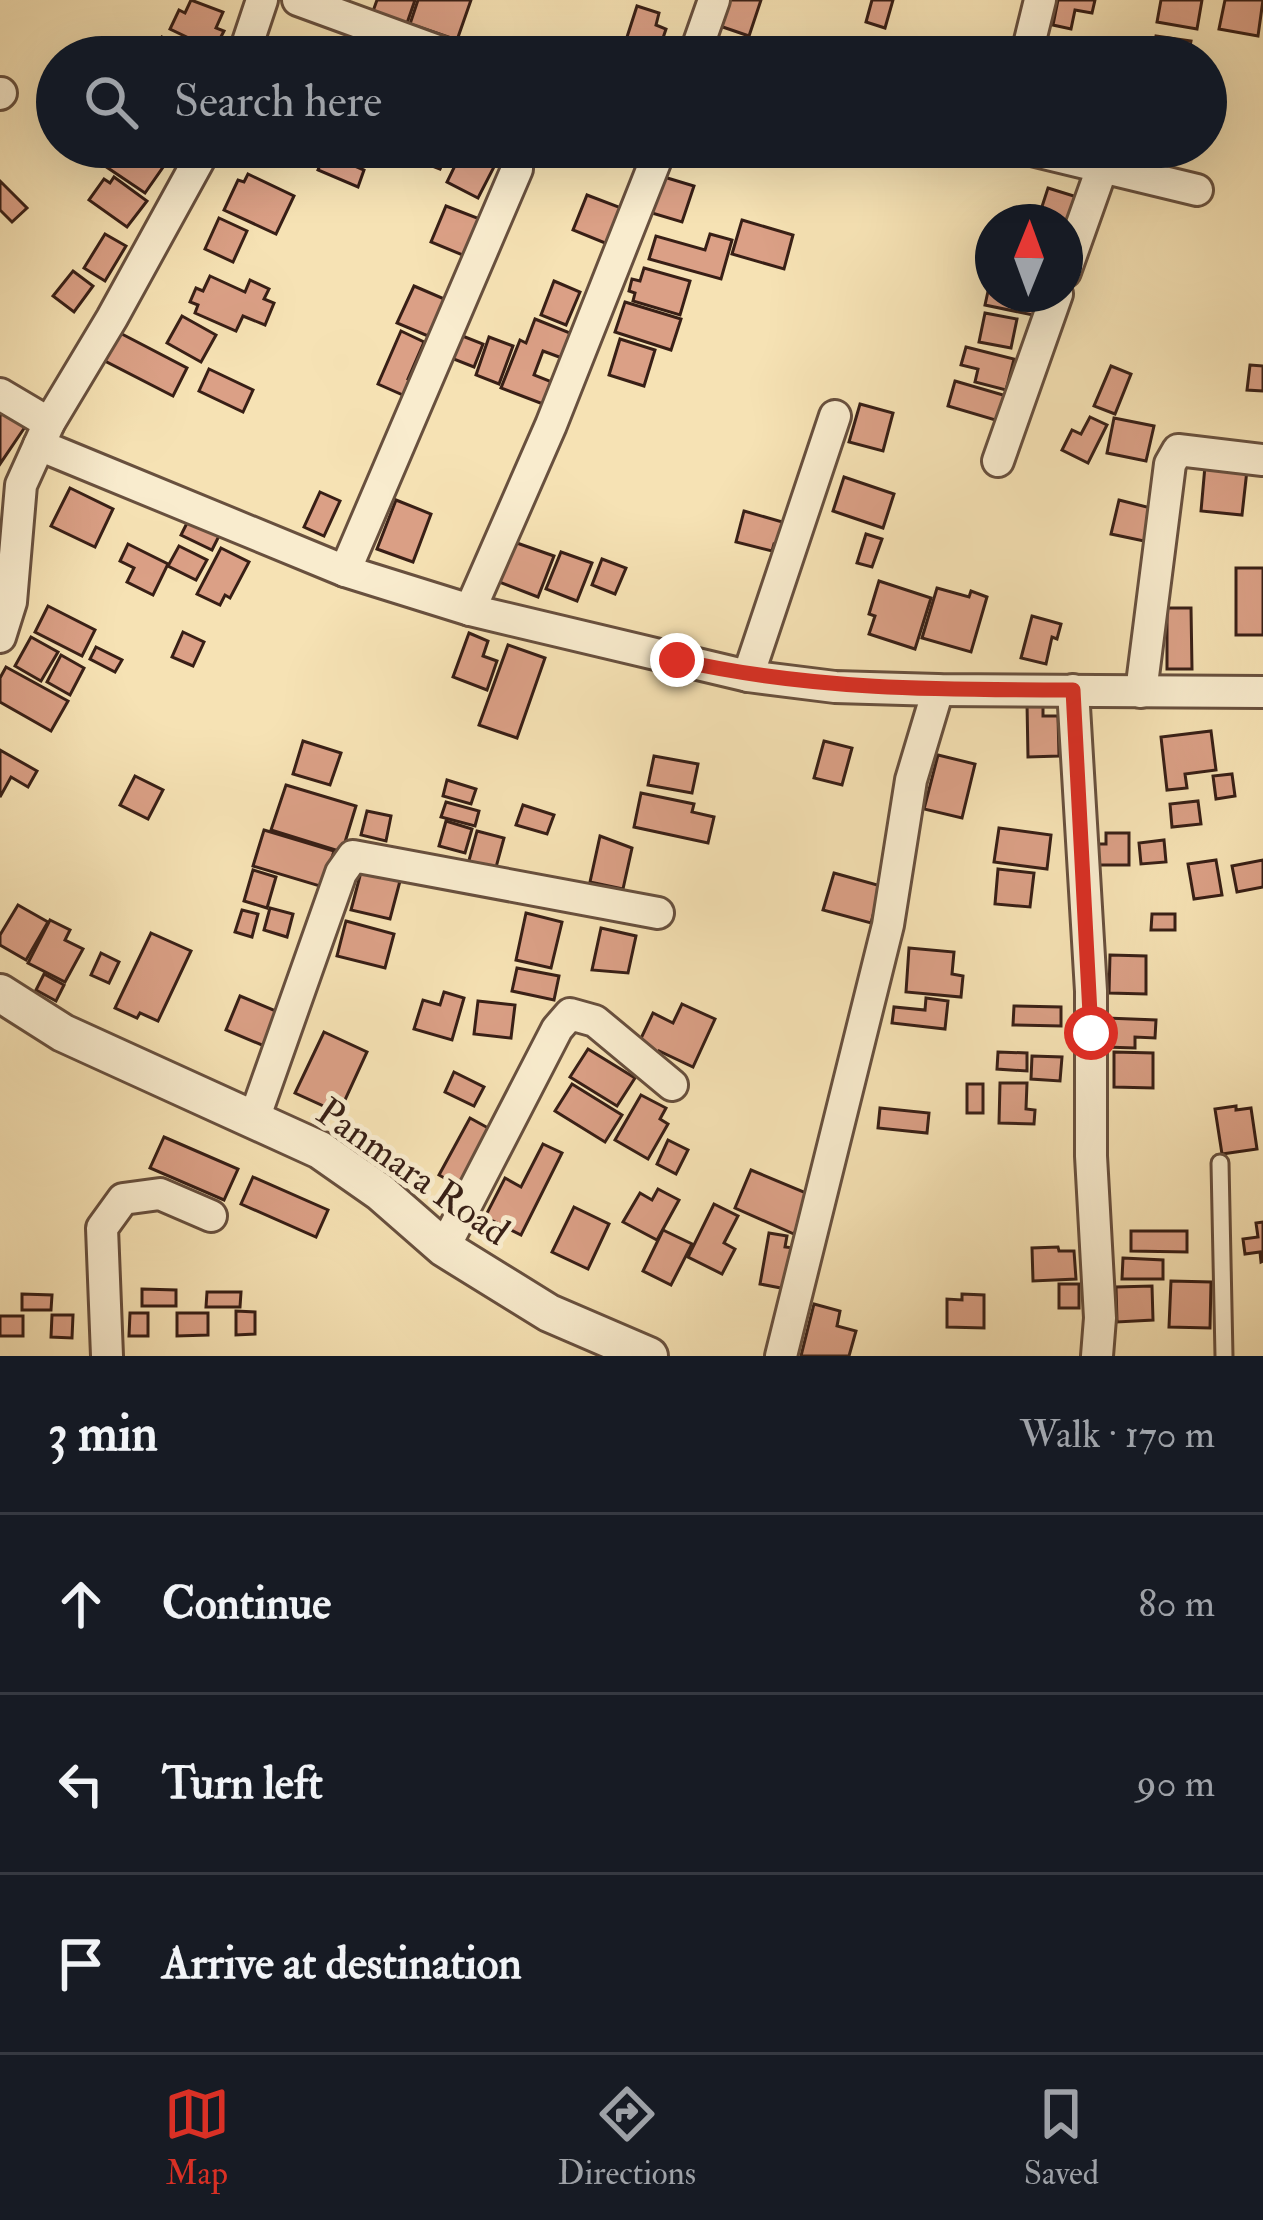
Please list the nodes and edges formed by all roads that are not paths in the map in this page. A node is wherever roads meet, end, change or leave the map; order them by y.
1 (262, 0) edge
2 (298, 0) edge
3 (714, 0) edge
4 (1040, 0) edge
5 (250, 36) edge
6 (397, 36) edge
7 (701, 36) edge
8 (1031, 36) edge
9 (194, 168) edge
10 (653, 168) edge
11 (1102, 168) joint
12 (517, 169) dead end
13 (1197, 190) dead end
14 (1083, 221) edge
15 (1051, 312) edge
16 (0, 394) edge
17 (835, 416) dead end
18 (45, 434) junction
19 (1263, 460) edge
20 (998, 461) dead end
21 (345, 571) junction
22 (470, 610) junction
23 (0, 637) edge
24 (748, 676) junction
25 (938, 690) junction
26 (1073, 690) junction
27 (1141, 692) junction
28 (1263, 692) edge
29 (658, 914) dead end
30 (0, 993) edge
31 (672, 1085) dead end
32 (254, 1119) junction
33 (1220, 1163) dead end
34 (211, 1216) dead end
35 (444, 1248) junction
36 (107, 1356) edge
37 (649, 1356) edge
38 (781, 1356) edge
39 (1097, 1356) edge
40 (1224, 1356) edge

1 - 5 street
2 - 6 street
3 - 7 street
4 - 8 street
9 - 18 street
10 - 22 street
11 - 13 street
11 - 14 street
12 - 21 street
15 - 20 street
16 - 18 street
17 - 24 street
18 - 21 street
18 - 23 street
19 - 27 street
21 - 22 street
22 - 24 street
24 - 25 street
25 - 26 street
25 - 38 street
26 - 27 street
26 - 39 street
27 - 28 street
29 - 32 street
30 - 32 street, Panmara Road
31 - 35 street
32 - 35 street, Panmara Road
33 - 40 lane
34 - 36 street
35 - 37 street, Panmara Road

